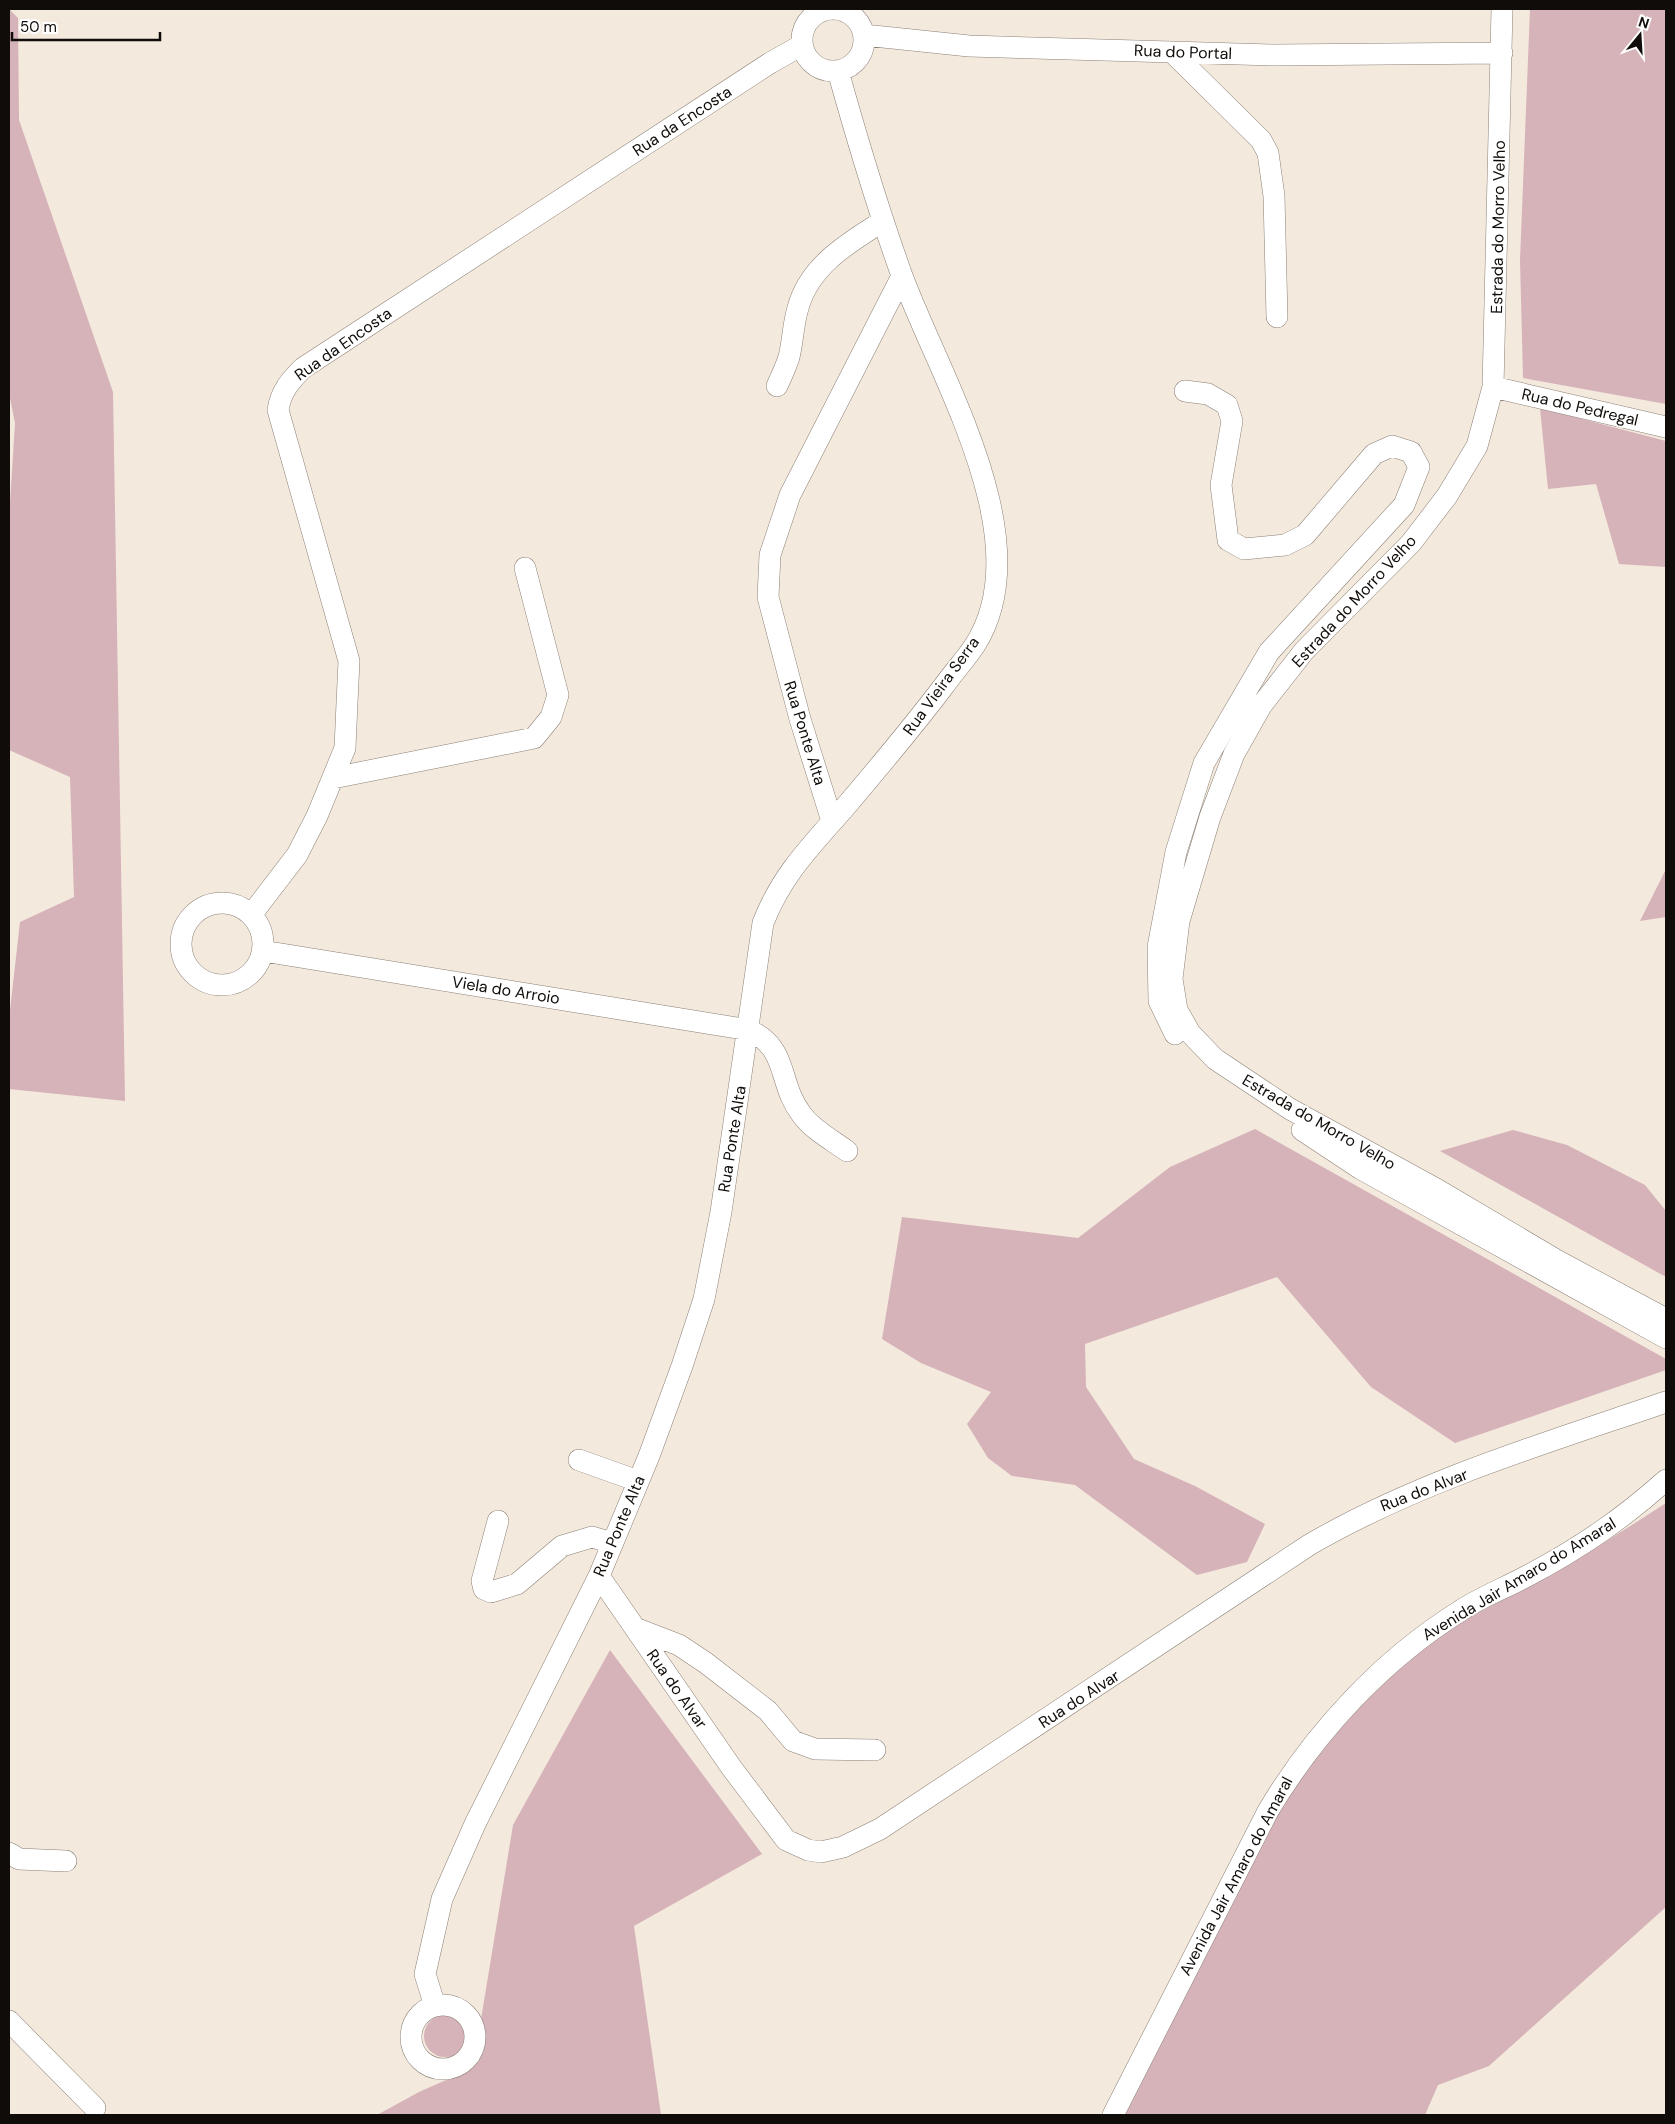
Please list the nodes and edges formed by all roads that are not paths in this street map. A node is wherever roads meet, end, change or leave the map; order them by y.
1 (828, 9) edge
2 (1502, 9) edge
3 (864, 35) junction
4 (802, 45) junction
5 (1172, 52) junction
6 (1502, 53) junction
7 (838, 71) junction
8 (883, 222) junction
9 (902, 276) junction
10 (1277, 317) dead end
11 (777, 386) dead end
12 (1494, 387) junction
13 (1185, 391) dead end
14 (1666, 427) edge
15 (525, 568) dead end
16 (333, 778) junction
17 (832, 821) junction
18 (251, 914) junction
19 (263, 951) junction
20 (749, 1030) junction
21 (847, 1151) dead end
22 (1666, 1319) edge
23 (1666, 1338) edge
24 (1666, 1402) edge
25 (579, 1460) dead end
26 (1666, 1480) edge
27 (638, 1481) junction
28 (498, 1521) dead end
29 (612, 1543) junction
30 (599, 1576) junction
31 (635, 1628) junction
32 (874, 1750) dead end
33 (9, 1853) edge
34 (66, 1861) dead end
35 (435, 2006) dead end
36 (9, 2021) edge
37 (95, 2108) dead end
38 (1113, 2115) edge

1 - 3 street
1 - 4 street
2 - 6 street, Estrada do Morro Velho
3 - 5 street, Rua do Portal
3 - 7 street
4 - 7 street
4 - 16 street, Rua da Encosta
5 - 6 street, Rua do Portal
5 - 10 street
6 - 12 street, Estrada do Morro Velho
7 - 8 street, Rua Vieira Serra
8 - 9 street, Rua Vieira Serra
8 - 11 street
9 - 17 street, Rua Ponte Alta
9 - 17 street, Rua Vieira Serra
12 - 14 street, Rua do Pedregal
12 - 22 street, Estrada do Morro Velho
13 - 23 street
15 - 16 street
16 - 18 street, Rua da Encosta
17 - 20 street, Rua Ponte Alta
18 - 19 street
18 - 19 street
19 - 20 street, Viela do Arroio
20 - 21 street
20 - 27 street, Rua Ponte Alta
24 - 31 street, Rua do Alvar
25 - 27 street
26 - 38 street, Avenida Jair Amaro do Amaral
27 - 29 street, Rua Ponte Alta
28 - 29 street
29 - 30 street, Rua Ponte Alta
30 - 31 street, Rua do Alvar
30 - 35 street, Rua Ponte Alta
31 - 32 street
33 - 34 street
36 - 37 street

